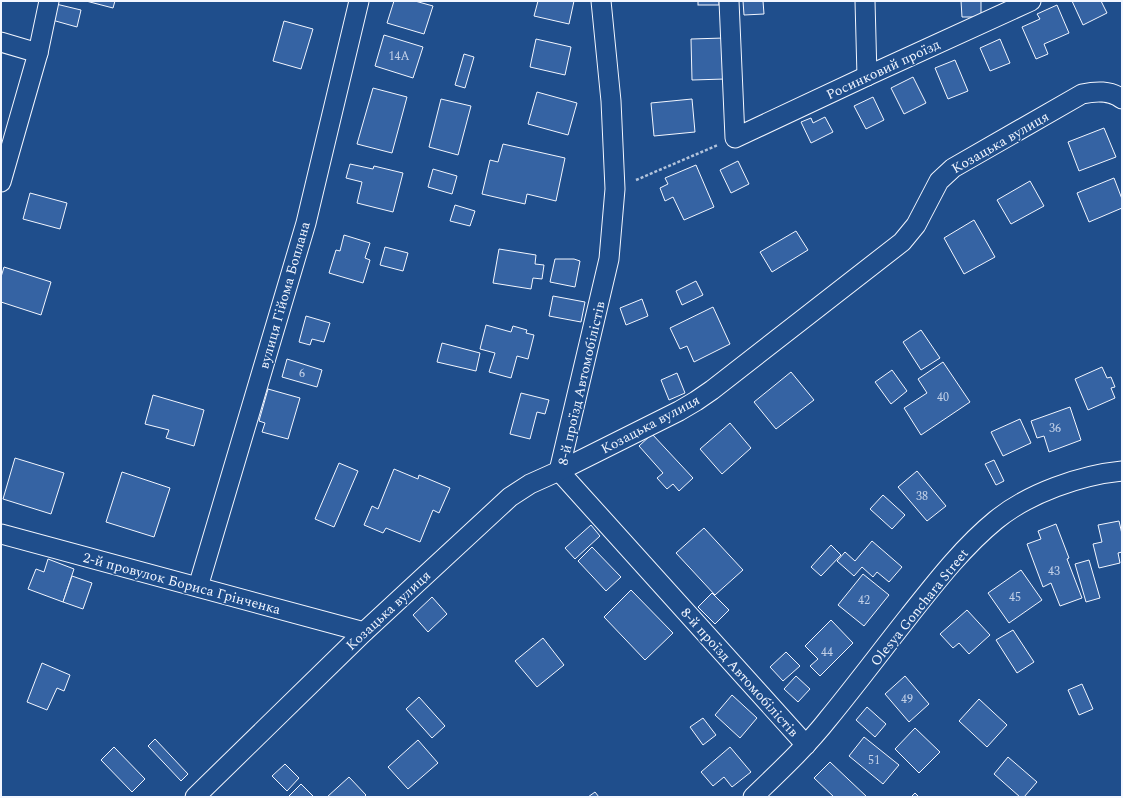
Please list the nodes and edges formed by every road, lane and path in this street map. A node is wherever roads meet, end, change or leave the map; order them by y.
1 (49, 1) edge
2 (359, 1) edge
3 (601, 1) edge
4 (729, 1) edge
5 (865, 1) edge
6 (1031, 1) edge
7 (1, 42) edge
8 (38, 53) junction
9 (867, 76) junction
10 (1122, 99) edge
11 (735, 138) junction
12 (1, 182) edge
13 (615, 189) junction
14 (559, 471) junction
15 (1122, 471) edge
16 (1, 534) edge
17 (198, 587) junction
18 (364, 632) junction
19 (806, 745) junction
20 (194, 797) edge
21 (753, 797) edge

1 - 8 street
2 - 17 street, вулиця Гійома Боплана
3 - 13 street, 8-й проїзд Автомобілістів
4 - 11 street
5 - 9 street
6 - 9 street, Росинковий проїзд
7 - 8 street
8 - 12 street
9 - 11 street, Росинковий проїзд
10 - 14 street, Козацька вулиця
11 - 13 path
13 - 14 street, 8-й проїзд Автомобілістів
14 - 18 street, Козацька вулиця
14 - 19 street, 8-й проїзд Автомобілістів
15 - 19 street, Olesya Gonchara Street
16 - 17 street, 2-й провулок Бориса Грінченка
17 - 18 street, 2-й провулок Бориса Грінченка
18 - 20 street, Козацька вулиця
19 - 21 street, Olesya Gonchara Street

